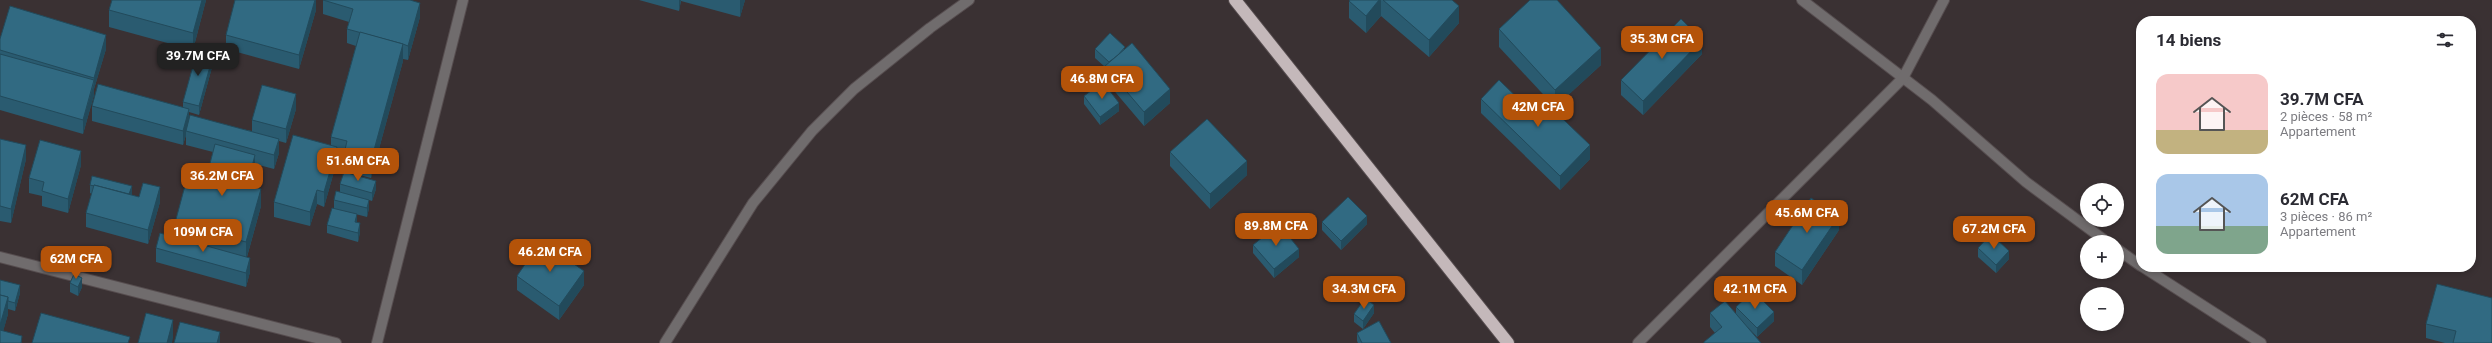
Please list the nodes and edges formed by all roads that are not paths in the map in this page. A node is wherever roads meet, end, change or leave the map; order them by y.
1 (463, 0) edge
2 (969, 0) edge
3 (1235, 0) edge
4 (1802, 0) edge
5 (1944, 0) edge
6 (1903, 78) junction
7 (2098, 235) edge
8 (2124, 254) edge
9 (0, 257) edge
10 (2136, 262) edge
11 (2151, 272) edge
12 (336, 343) edge
13 (377, 343) edge
14 (665, 343) edge
15 (1508, 343) edge
16 (1638, 343) edge
17 (2261, 343) edge

1 - 13 street
2 - 14 street
3 - 15 highway
4 - 6 street
5 - 6 street
6 - 7 street
6 - 16 street
8 - 10 street
9 - 12 street
11 - 17 street

